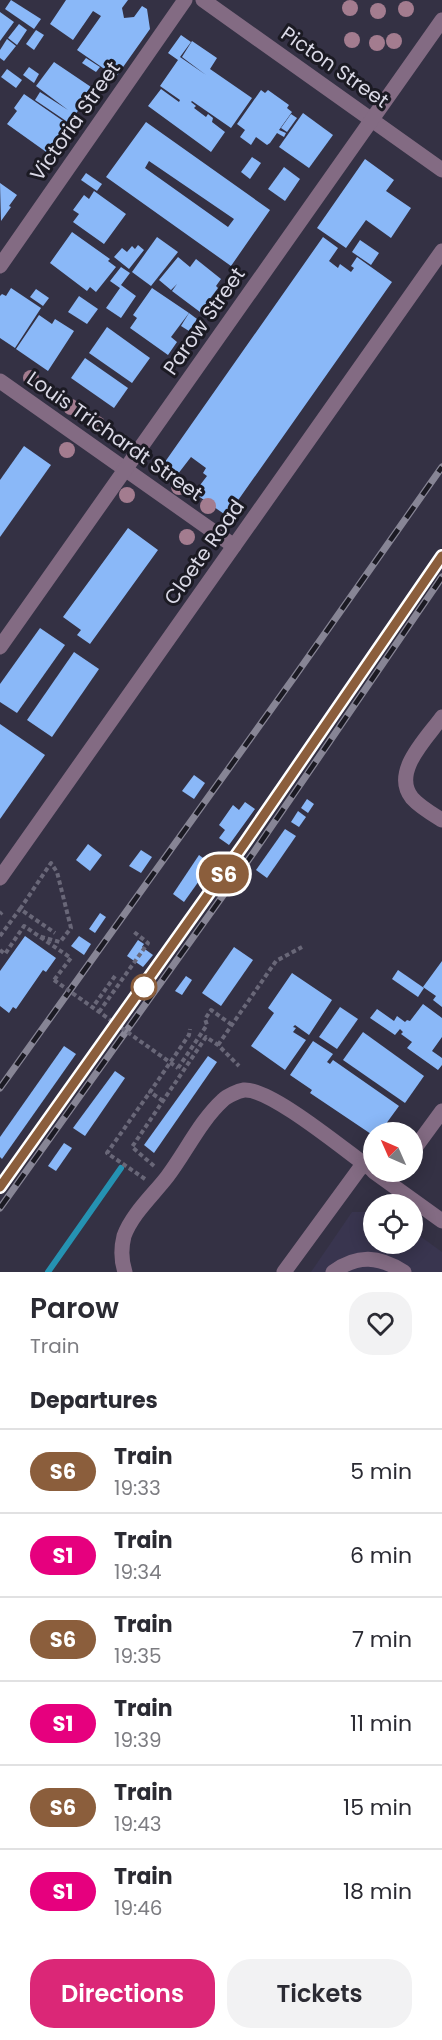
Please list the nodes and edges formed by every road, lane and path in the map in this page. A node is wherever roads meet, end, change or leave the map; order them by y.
1 (185, 0) edge
2 (202, 0) edge
3 (442, 20) edge
4 (372, 119) junction
5 (442, 170) edge
6 (442, 251) edge
7 (0, 266) edge
8 (0, 381) edge
9 (126, 468) junction
10 (234, 546) junction
11 (0, 647) edge
12 (442, 717) edge
13 (442, 820) edge
14 (0, 878) edge
15 (20, 909) junction
16 (134, 932) dead end
17 (56, 933) dead end
18 (0, 936) edge
19 (38, 936) junction
20 (302, 947) dead end
21 (0, 950) edge
22 (116, 976) dead end
23 (95, 1004) dead end
24 (99, 1012) junction
25 (232, 1025) junction
26 (189, 1029) dead end
27 (218, 1045) junction
28 (239, 1066) dead end
29 (150, 1092) junction
30 (163, 1101) junction
31 (442, 1111) edge
32 (423, 1137) edge
33 (363, 1164) edge
34 (363, 1177) edge
35 (398, 1182) edge
36 (442, 1221) edge
37 (125, 1272) edge
38 (284, 1272) edge
39 (333, 1272) edge
40 (404, 1272) edge

1 - 7 street, Victoria Street
2 - 4 street, Picton Street
3 - 4 street, Parow Street
4 - 5 street, Picton Street
4 - 9 street, Parow Street
6 - 10 street, Cloete Road
8 - 9 street, Louis Trichardt Street
9 - 10 street, Louis Trichardt Street
9 - 11 street, Parow Street
10 - 14 street, Cloete Road
12 - 13 street
15 - 17 path
15 - 18 path
15 - 19 path
16 - 24 path
19 - 21 path
19 - 24 path, bridge
20 - 25 path
22 - 23 path
24 - 25 path, bridge
25 - 27 path
26 - 29 path
27 - 28 path
27 - 30 path
29 - 30 path
29 - 30 path
31 - 32 street
33 - 37 street
34 - 38 street
35 - 36 street
39 - 40 street

